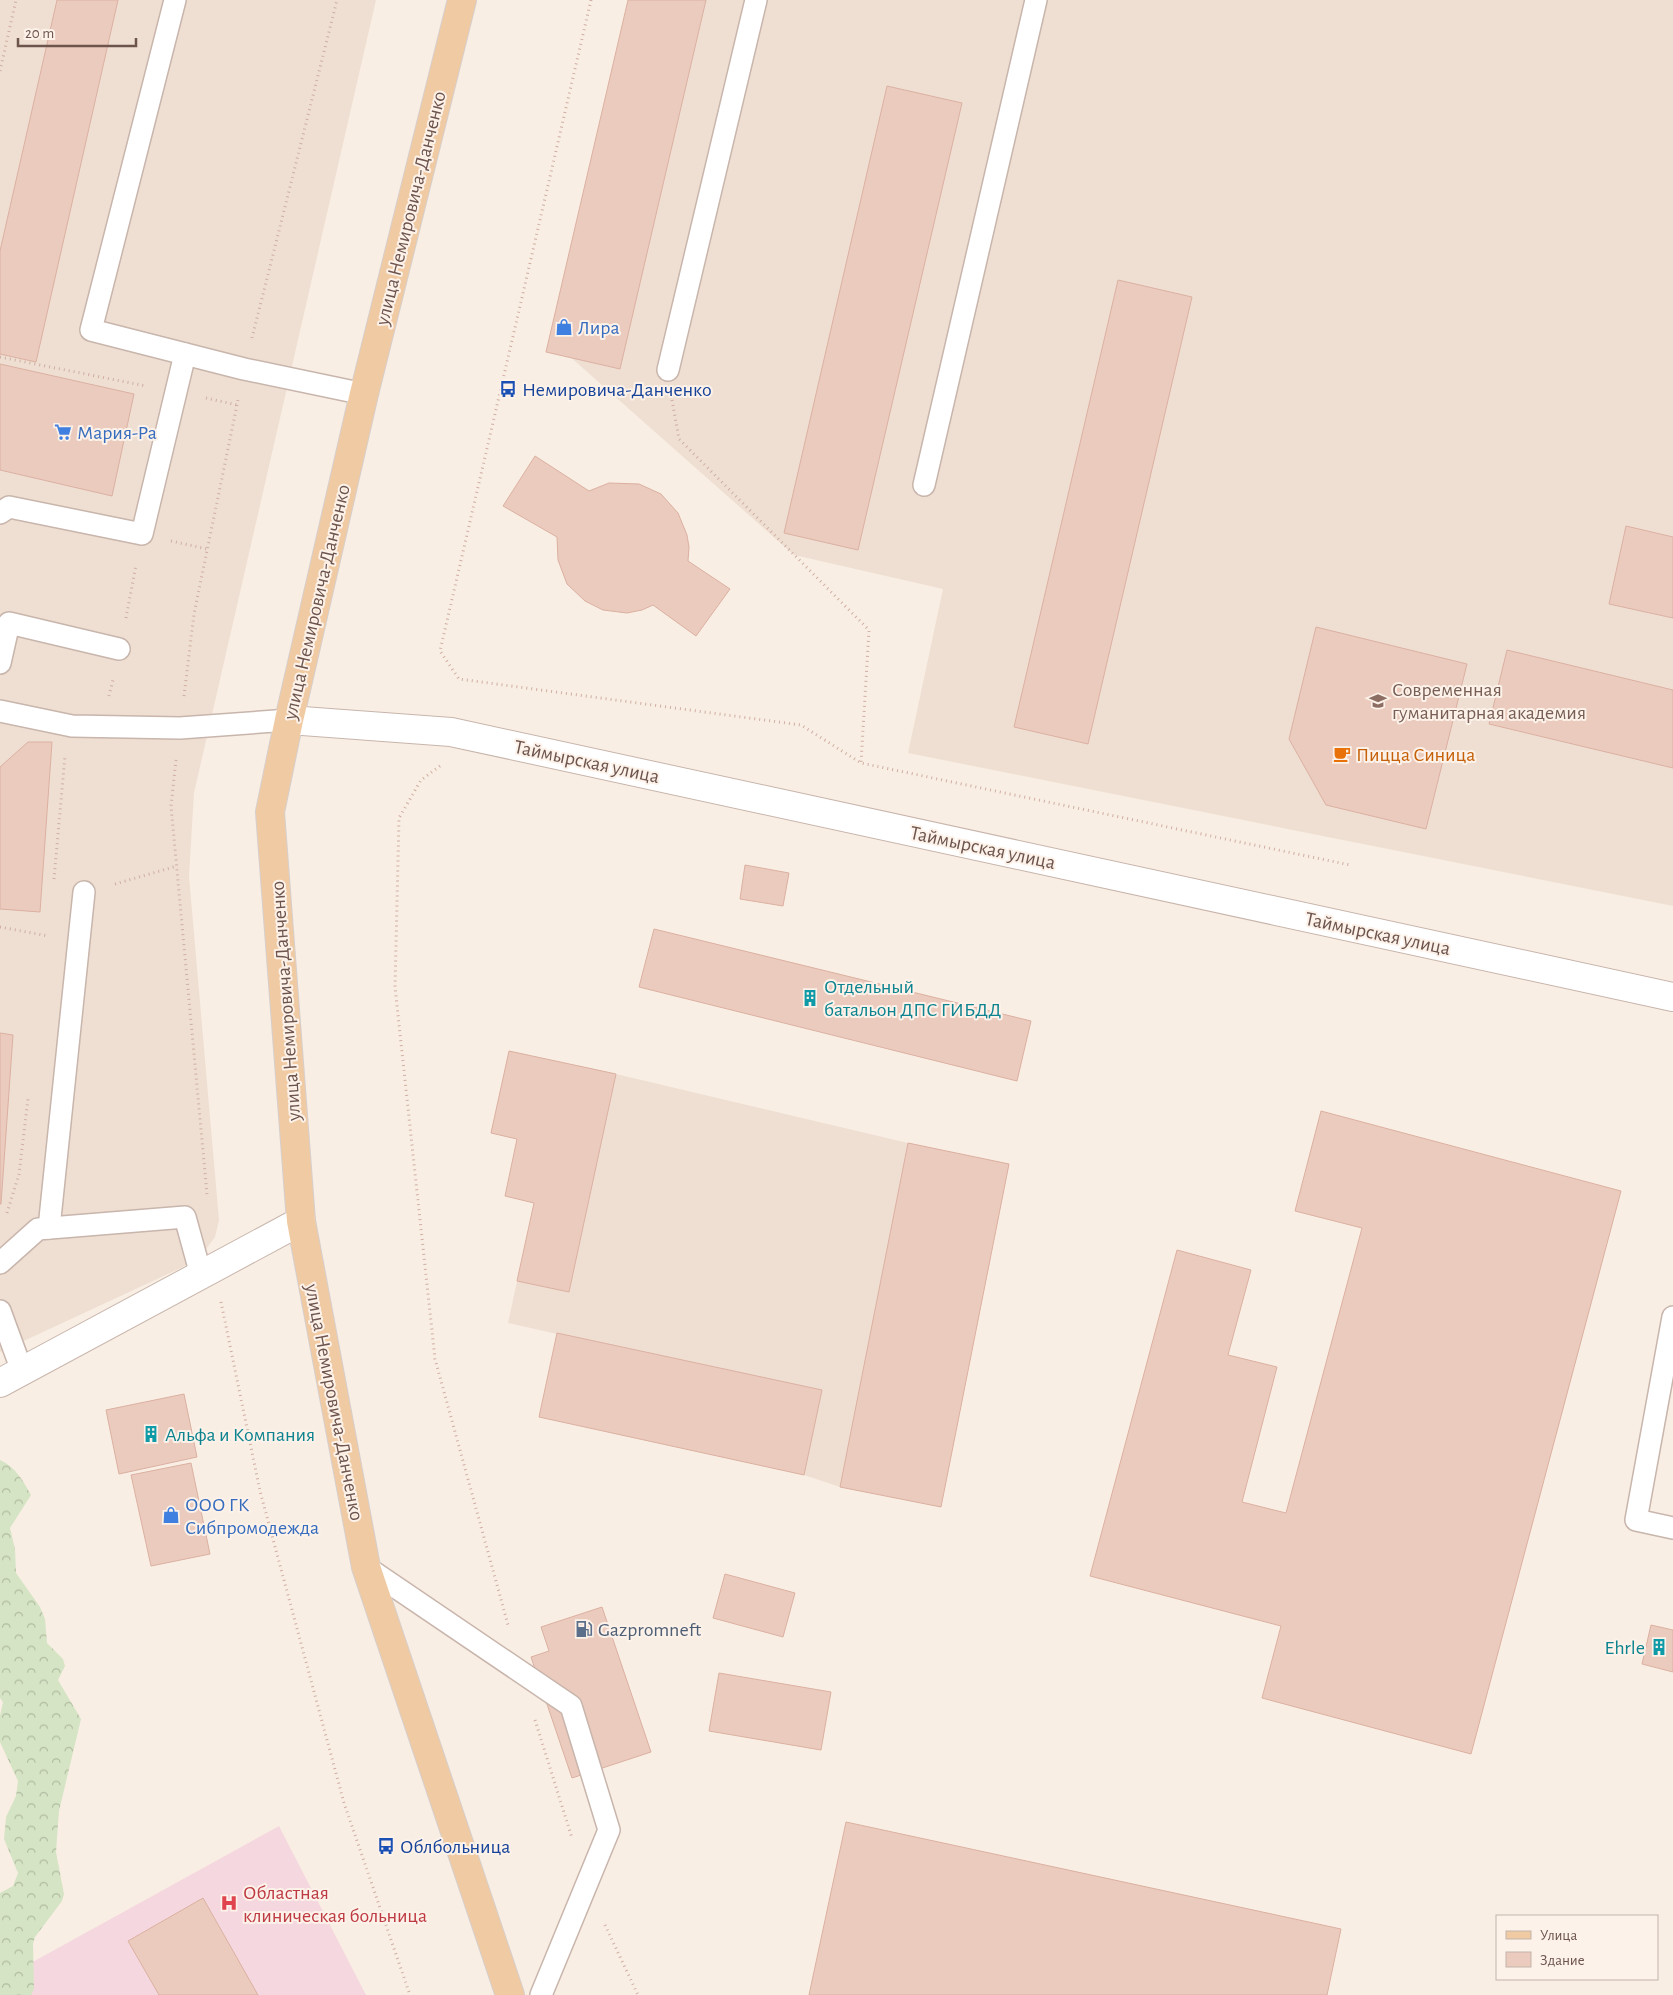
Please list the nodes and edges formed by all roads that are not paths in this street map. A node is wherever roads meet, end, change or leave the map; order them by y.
1 (175, 0) edge
2 (462, 0) edge
3 (756, 0) edge
4 (1036, 0) edge
5 (185, 354) junction
6 (668, 370) road end
7 (364, 394) junction
8 (924, 485) dead end
9 (0, 514) edge
10 (119, 649) dead end
11 (0, 663) edge
12 (0, 711) edge
13 (289, 720) junction
14 (84, 892) dead end
15 (1673, 997) edge
16 (301, 1221) junction
17 (50, 1228) junction
18 (0, 1264) edge
19 (201, 1275) junction
20 (0, 1311) edge
21 (1673, 1317) edge
22 (11, 1377) edge
23 (1673, 1528) edge
24 (366, 1567) junction
25 (510, 1995) edge
26 (541, 1995) edge

1 - 5 lane
2 - 7 main road, улица Немировича-Данченко
3 - 6 lane
4 - 8 lane
5 - 7 lane
5 - 9 lane
7 - 13 main road, улица Немировича-Данченко
10 - 11 lane
12 - 13 lane
13 - 15 street, Таймырская улица
13 - 16 main road, улица Немировича-Данченко
14 - 17 lane
16 - 19 street
16 - 24 main road, улица Немировича-Данченко
17 - 18 lane
17 - 19 lane
19 - 22 street
20 - 22 lane
21 - 23 lane
24 - 25 main road, улица Немировича-Данченко
24 - 26 lane

